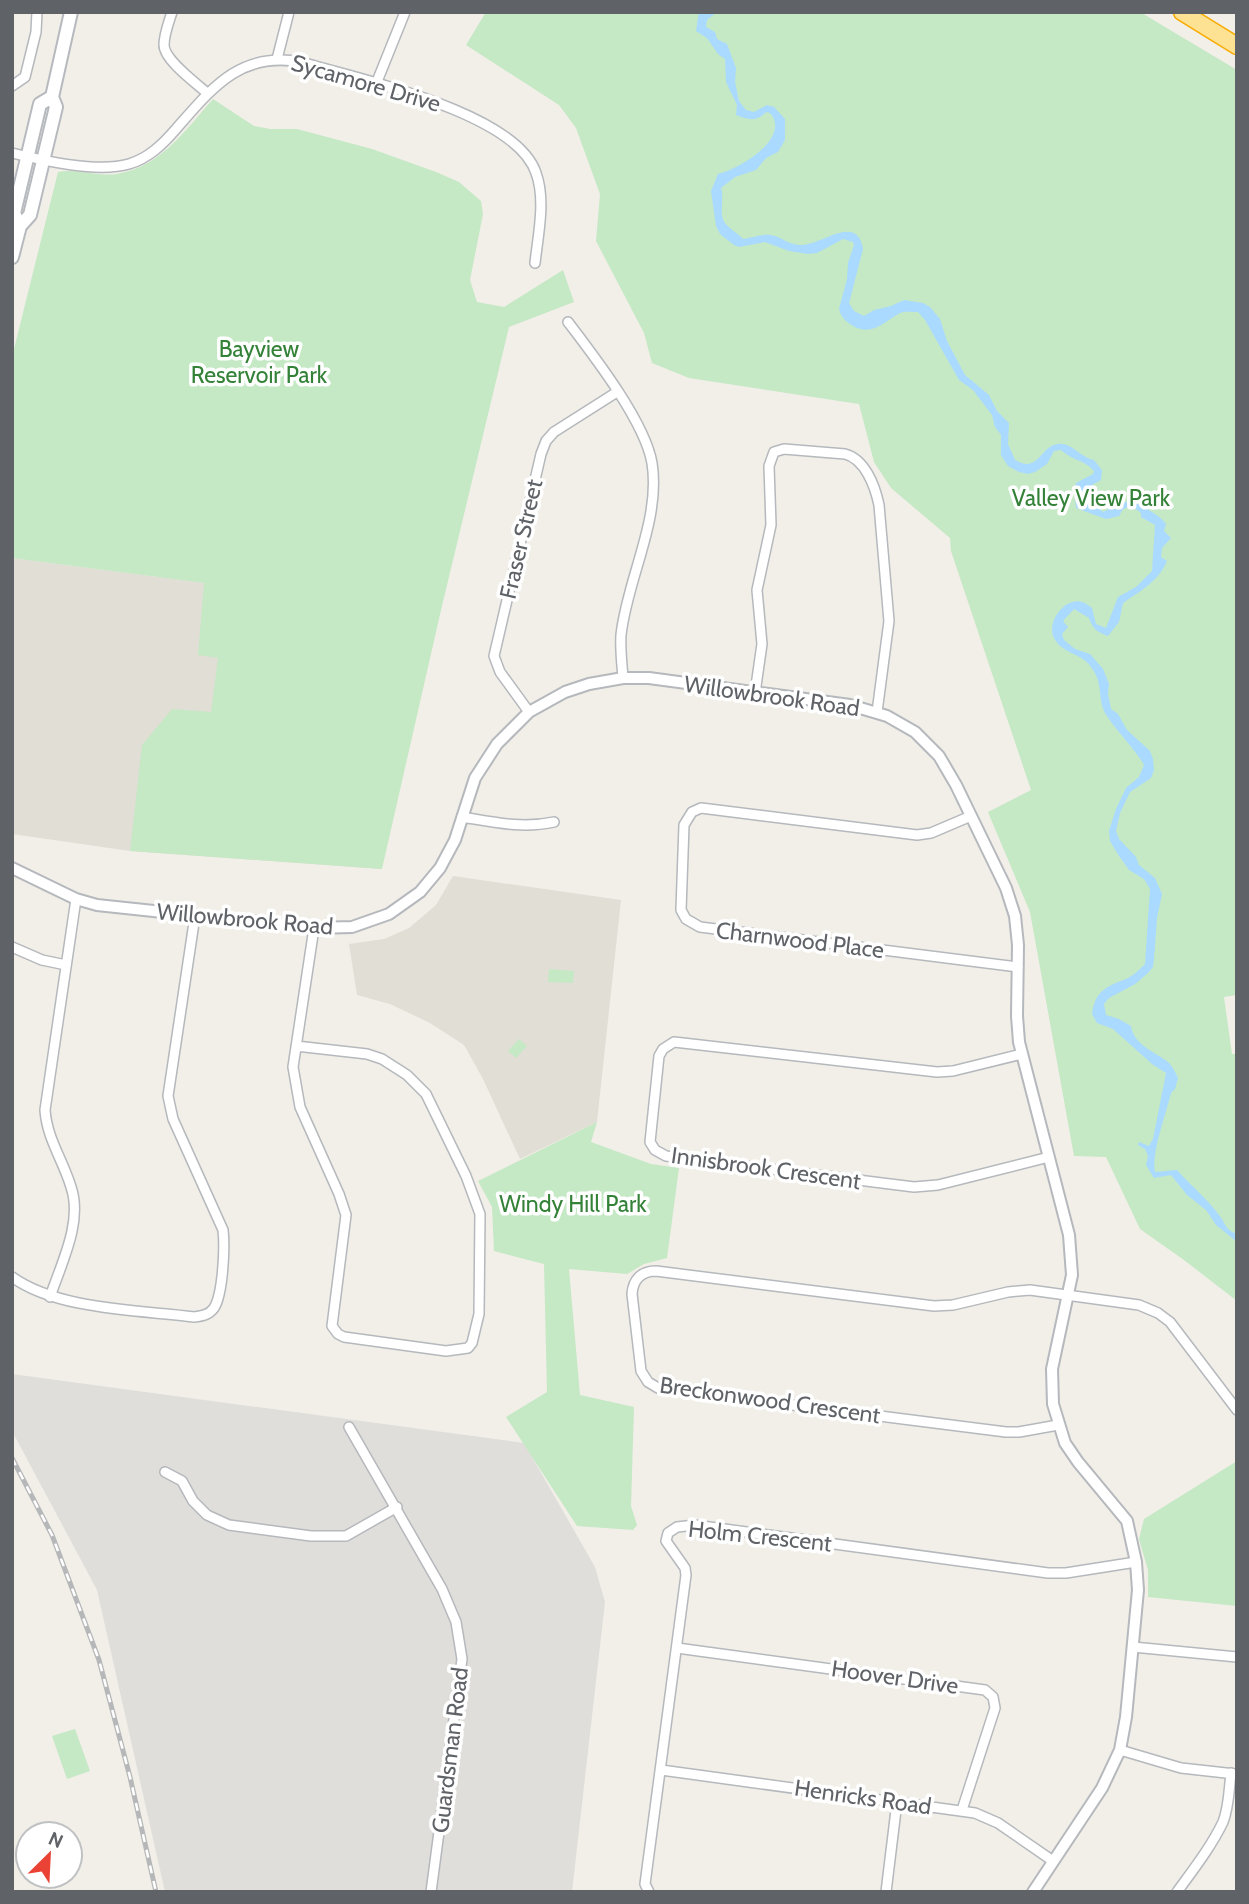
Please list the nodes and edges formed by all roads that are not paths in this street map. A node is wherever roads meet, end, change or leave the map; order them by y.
1 (37, 12) edge
2 (71, 12) edge
3 (172, 12) edge
4 (289, 12) edge
5 (405, 12) edge
6 (1182, 12) edge
7 (1237, 46) edge
8 (277, 59) junction
9 (376, 84) junction
10 (12, 86) edge
11 (207, 93) junction
12 (12, 153) edge
13 (36, 158) junction
14 (12, 257) edge
15 (536, 263) dead end
16 (568, 322) dead end
17 (617, 393) junction
18 (623, 678) junction
19 (755, 693) junction
20 (529, 712) junction
21 (877, 712) junction
22 (971, 816) junction
23 (461, 817) junction
24 (554, 822) dead end
25 (12, 867) edge
26 (76, 899) junction
27 (195, 916) junction
28 (314, 928) junction
29 (12, 947) edge
30 (66, 965) junction
31 (1018, 967) junction
32 (296, 1046) junction
33 (1022, 1054) junction
34 (1049, 1157) junction
35 (12, 1277) edge
36 (1069, 1295) junction
37 (50, 1297) junction
38 (1237, 1410) edge
39 (1058, 1425) junction
40 (349, 1427) dead end
41 (165, 1472) dead end
42 (397, 1507) junction
43 (1136, 1562) junction
44 (1133, 1647) junction
45 (677, 1648) junction
46 (1237, 1657) edge
47 (1120, 1750) junction
48 (661, 1770) junction
49 (1234, 1773) edge
50 (897, 1802) junction
51 (962, 1810) junction
52 (1053, 1861) junction
53 (431, 1892) edge
54 (649, 1892) edge
55 (886, 1892) edge
56 (1033, 1892) edge
57 (1177, 1892) edge

1 - 10 street
2 - 13 main road
3 - 11 street
4 - 8 street
5 - 9 street
6 - 7 highway
8 - 9 street, Sycamore Drive
8 - 11 street, Sycamore Drive
9 - 15 street, Sycamore Drive
11 - 13 street, Sycamore Drive
12 - 13 street, Sycamore Drive
13 - 14 main road
16 - 17 street
17 - 18 street
17 - 20 street, Fraser Street
18 - 19 street, Willowbrook Road
18 - 20 street, Willowbrook Road
19 - 21 street, Willowbrook Road
19 - 21 street
20 - 23 street, Willowbrook Road
21 - 22 street, Willowbrook Road
22 - 31 street, Willowbrook Road
22 - 31 street, Charnwood Place
23 - 24 street
23 - 28 street, Willowbrook Road
25 - 26 street, Willowbrook Road
26 - 27 street, Willowbrook Road
26 - 30 street
27 - 28 street, Willowbrook Road
27 - 37 street
28 - 32 street
29 - 30 street
30 - 37 street
31 - 33 street, Willowbrook Road
32 - 32 street
33 - 34 street, Willowbrook Road
33 - 34 street, Innisbrook Crescent
34 - 36 street, Willowbrook Road
35 - 37 street
36 - 38 street, Breckonwood Crescent
36 - 39 street, Willowbrook Road
36 - 39 street, Breckonwood Crescent
39 - 43 street, Willowbrook Road
40 - 42 street, Guardsman Road
41 - 42 street
42 - 53 street, Guardsman Road
43 - 44 street, Willowbrook Road
43 - 45 street, Holm Crescent
44 - 46 street
44 - 47 street, Willowbrook Road
45 - 48 street, Holm Crescent
45 - 51 street, Hoover Drive
47 - 49 street
47 - 52 street, Willowbrook Road
48 - 50 street, Henricks Road
48 - 54 street, Holm Crescent
49 - 57 street
50 - 51 street, Henricks Road
50 - 55 street
51 - 52 street, Henricks Road
52 - 56 street, Willowbrook Road

